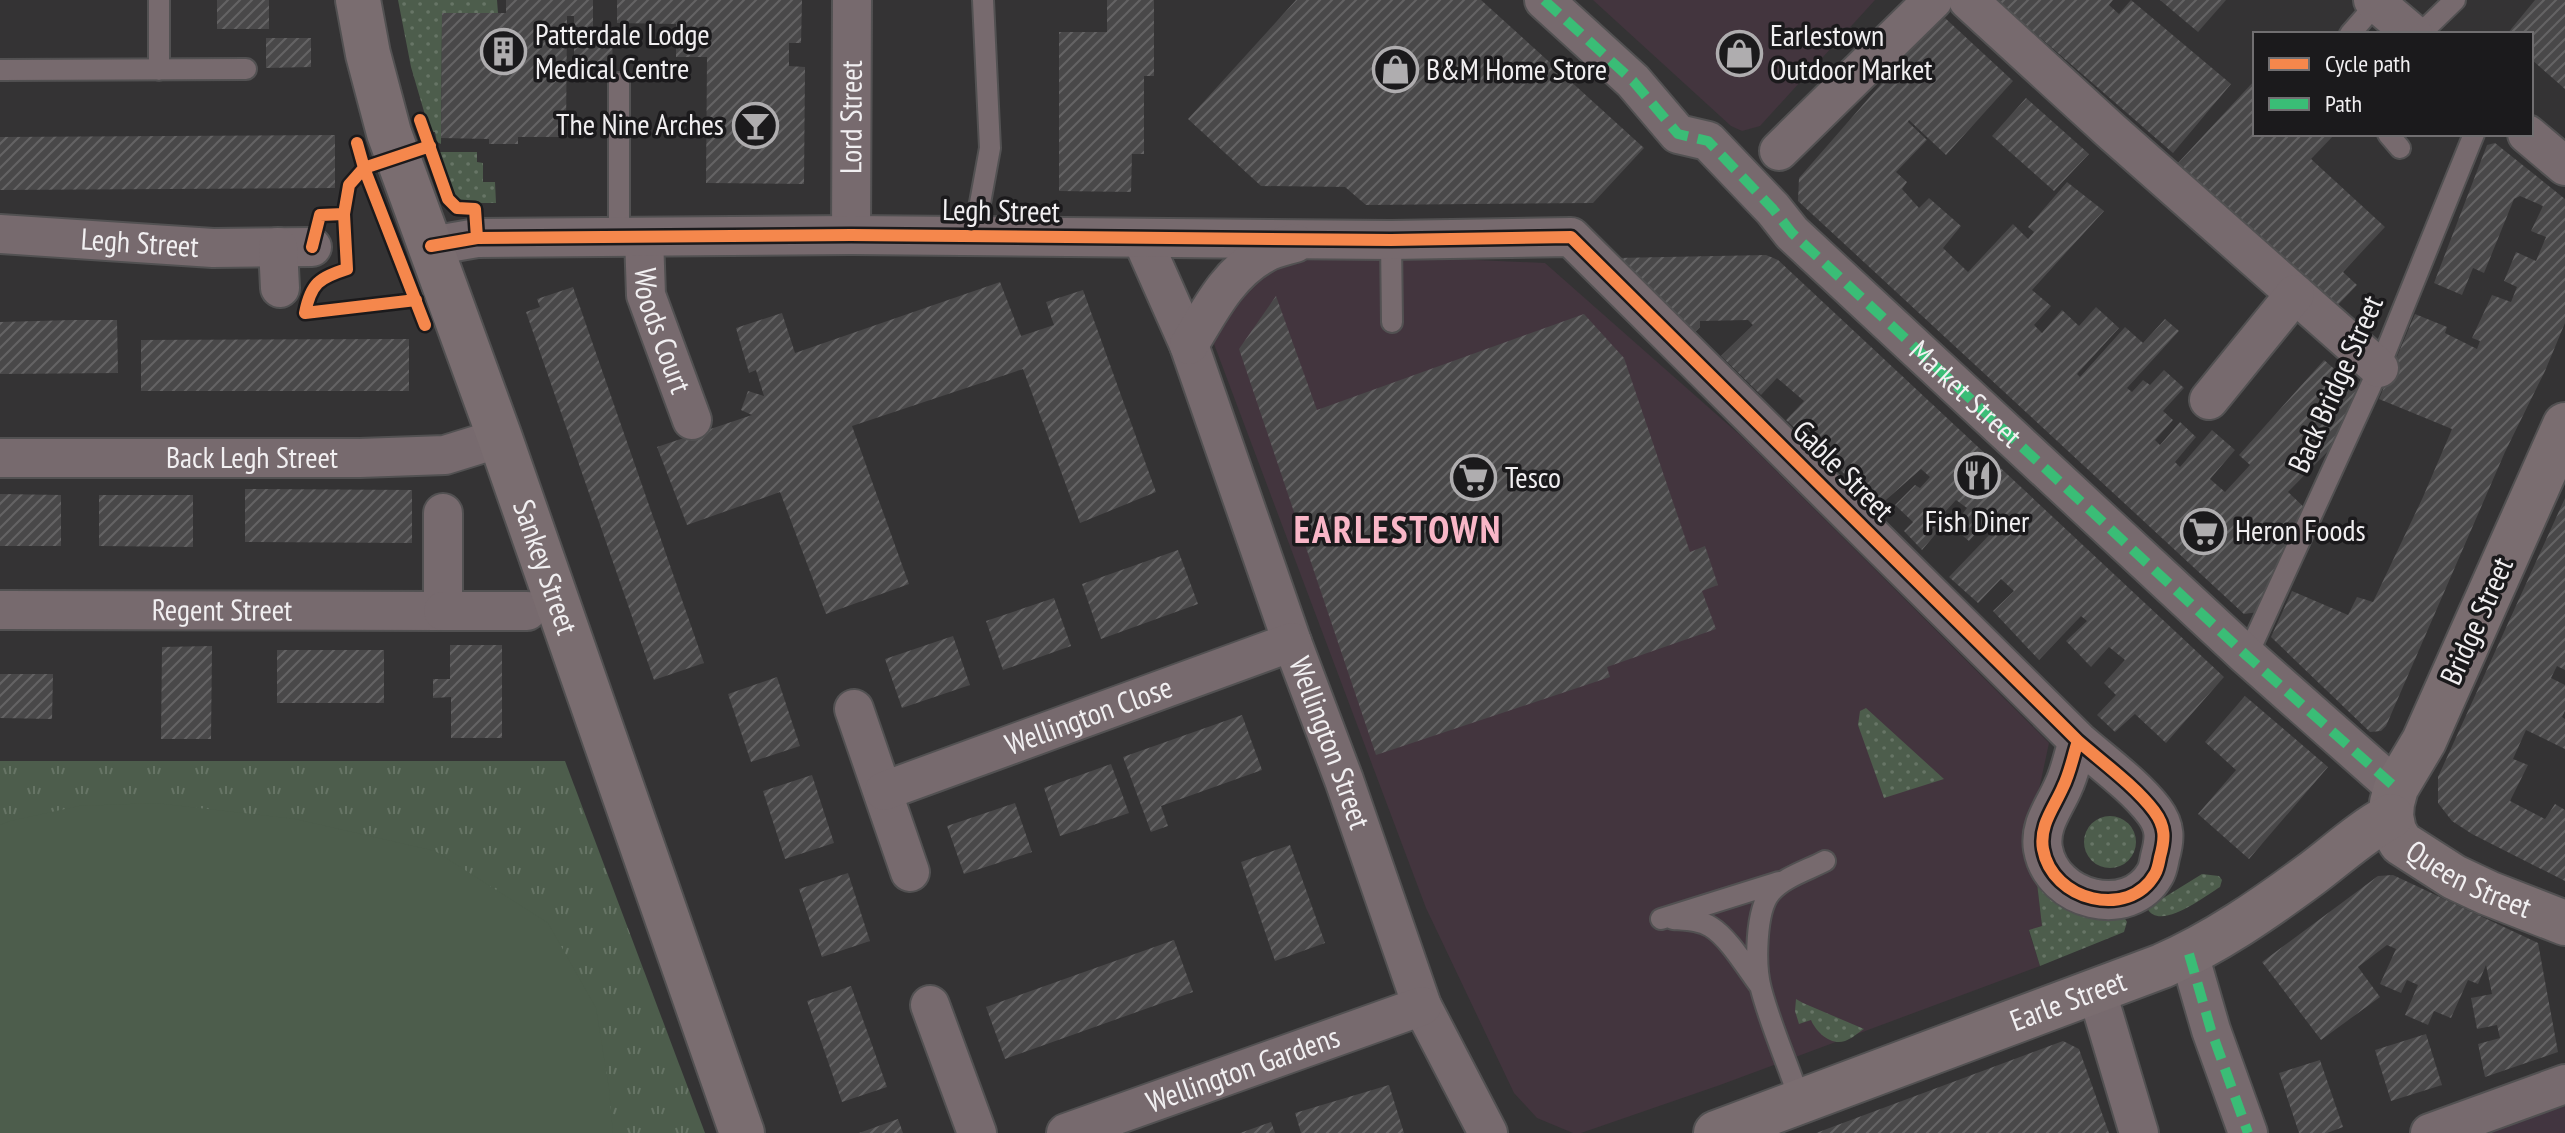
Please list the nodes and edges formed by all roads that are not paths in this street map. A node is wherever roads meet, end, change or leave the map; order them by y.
1 (159, 0) edge
2 (358, 0) edge
3 (852, 0) edge
4 (1544, 0) edge
5 (1933, 0) edge
6 (1968, 0) edge
7 (2455, 0) edge
8 (2375, 2) edge
9 (985, 3) edge
10 (2352, 32) edge
11 (2411, 32) edge
12 (2422, 32) edge
13 (246, 69) dead end
14 (0, 70) edge
15 (159, 70) junction
16 (619, 83) dead end
17 (2473, 136) edge
18 (2529, 136) edge
19 (1779, 151) dead end
20 (2565, 166) edge
21 (0, 234) edge
22 (851, 235) junction
23 (974, 236) junction
24 (1571, 237) joint
25 (632, 238) junction
26 (1310, 238) junction
27 (1142, 239) junction
28 (1391, 240) junction
29 (431, 246) junction
30 (280, 288) dead end
31 (2295, 294) junction
32 (1392, 322) dead end
33 (1189, 345) junction
34 (2379, 368) junction
35 (2209, 400) dead end
36 (692, 420) dead end
37 (2565, 425) edge
38 (500, 438) junction
39 (0, 458) edge
40 (443, 513) dead end
41 (0, 610) edge
42 (443, 611) junction
43 (527, 611) dead end
44 (1292, 642) junction
45 (2247, 656) junction
46 (854, 709) dead end
47 (2078, 741) dead end
48 (884, 791) junction
49 (2393, 802) junction
50 (1825, 861) dead end
51 (910, 872) dead end
52 (1786, 880) junction
53 (2565, 923) edge
54 (2189, 954) junction
55 (1760, 986) junction
56 (2096, 989) junction
57 (930, 1005) dead end
58 (1422, 1006) junction
59 (2565, 1084) edge
60 (1800, 1101) junction
61 (742, 1133) edge
62 (977, 1133) edge
63 (1066, 1133) edge
64 (1488, 1133) edge
65 (1716, 1133) edge
66 (2139, 1133) edge
67 (2248, 1133) edge
68 (2430, 1133) edge

1 - 15 lane
2 - 29 street, Sankey Street
3 - 22 street, Lord Street
4 - 45 street, Market Street
5 - 19 street
6 - 31 street
7 - 12 lane
8 - 10 lane
8 - 11 street
9 - 23 lane
13 - 15 lane
14 - 15 lane
16 - 25 lane
17 - 34 lane, Back Bridge Street
18 - 20 street
21 - 30 street, Legh Street
22 - 23 street, Legh Street
22 - 25 street, Legh Street
23 - 27 street, Legh Street
24 - 28 street, Legh Street
24 - 47 street, Gable Street
25 - 29 street, Legh Street
25 - 36 street, Woods Court
26 - 27 street, Legh Street
26 - 28 street, Legh Street
26 - 33 street
27 - 33 street, Wellington Street
28 - 32 lane
29 - 38 street, Sankey Street
31 - 34 street
31 - 35 street
33 - 44 street, Wellington Street
34 - 45 lane, Back Bridge Street
37 - 49 street, Bridge Street
38 - 39 street, Back Legh Street
38 - 61 street, Sankey Street
40 - 42 street
41 - 42 street, Regent Street
42 - 43 street, Regent Street
44 - 48 street, Wellington Close
44 - 58 street, Wellington Street
45 - 49 street, Market Street
46 - 48 street
48 - 51 street
49 - 53 street, Queen Street
49 - 54 street, Earle Street
50 - 52 lane
52 - 55 lane
52 - 55 lane
54 - 56 street, Earle Street
54 - 67 street
55 - 60 lane
56 - 60 street, Earle Street
56 - 66 street
57 - 62 street
58 - 63 street, Wellington Gardens
58 - 64 street, Wellington Street
59 - 68 street
60 - 65 street, Earle Street

